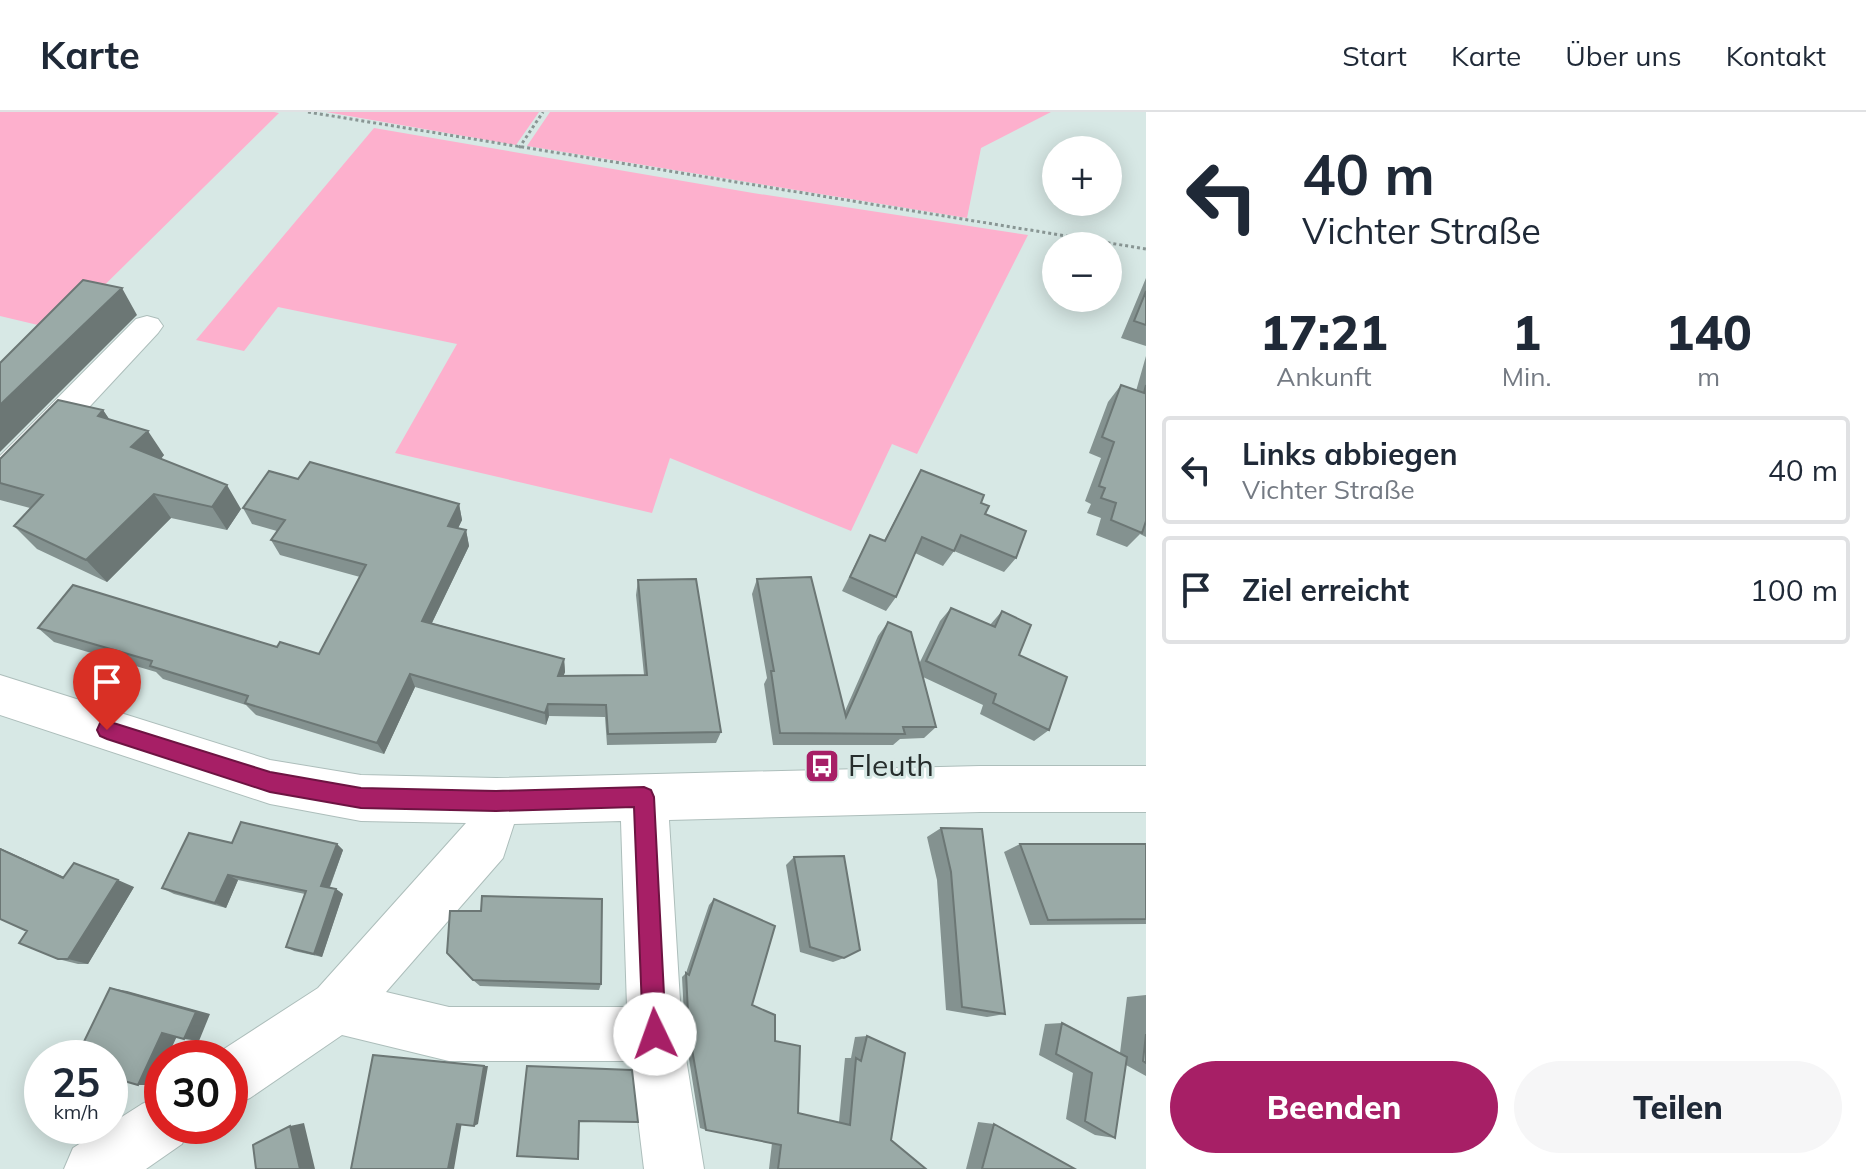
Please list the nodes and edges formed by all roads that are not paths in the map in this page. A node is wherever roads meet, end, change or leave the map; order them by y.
1 (147, 326) dead end
2 (0, 479) edge
3 (0, 695) edge
4 (1146, 789) edge
5 (644, 797) junction
6 (496, 801) junction
7 (337, 1007) junction
8 (655, 1034) junction
9 (248, 1066) edge
10 (144, 1136) edge
11 (94, 1169) edge
12 (674, 1169) edge

1 - 2 street
3 - 6 street
4 - 5 street
5 - 6 street
5 - 8 street
6 - 7 street
7 - 8 street
7 - 9 street
8 - 12 street
10 - 11 street

